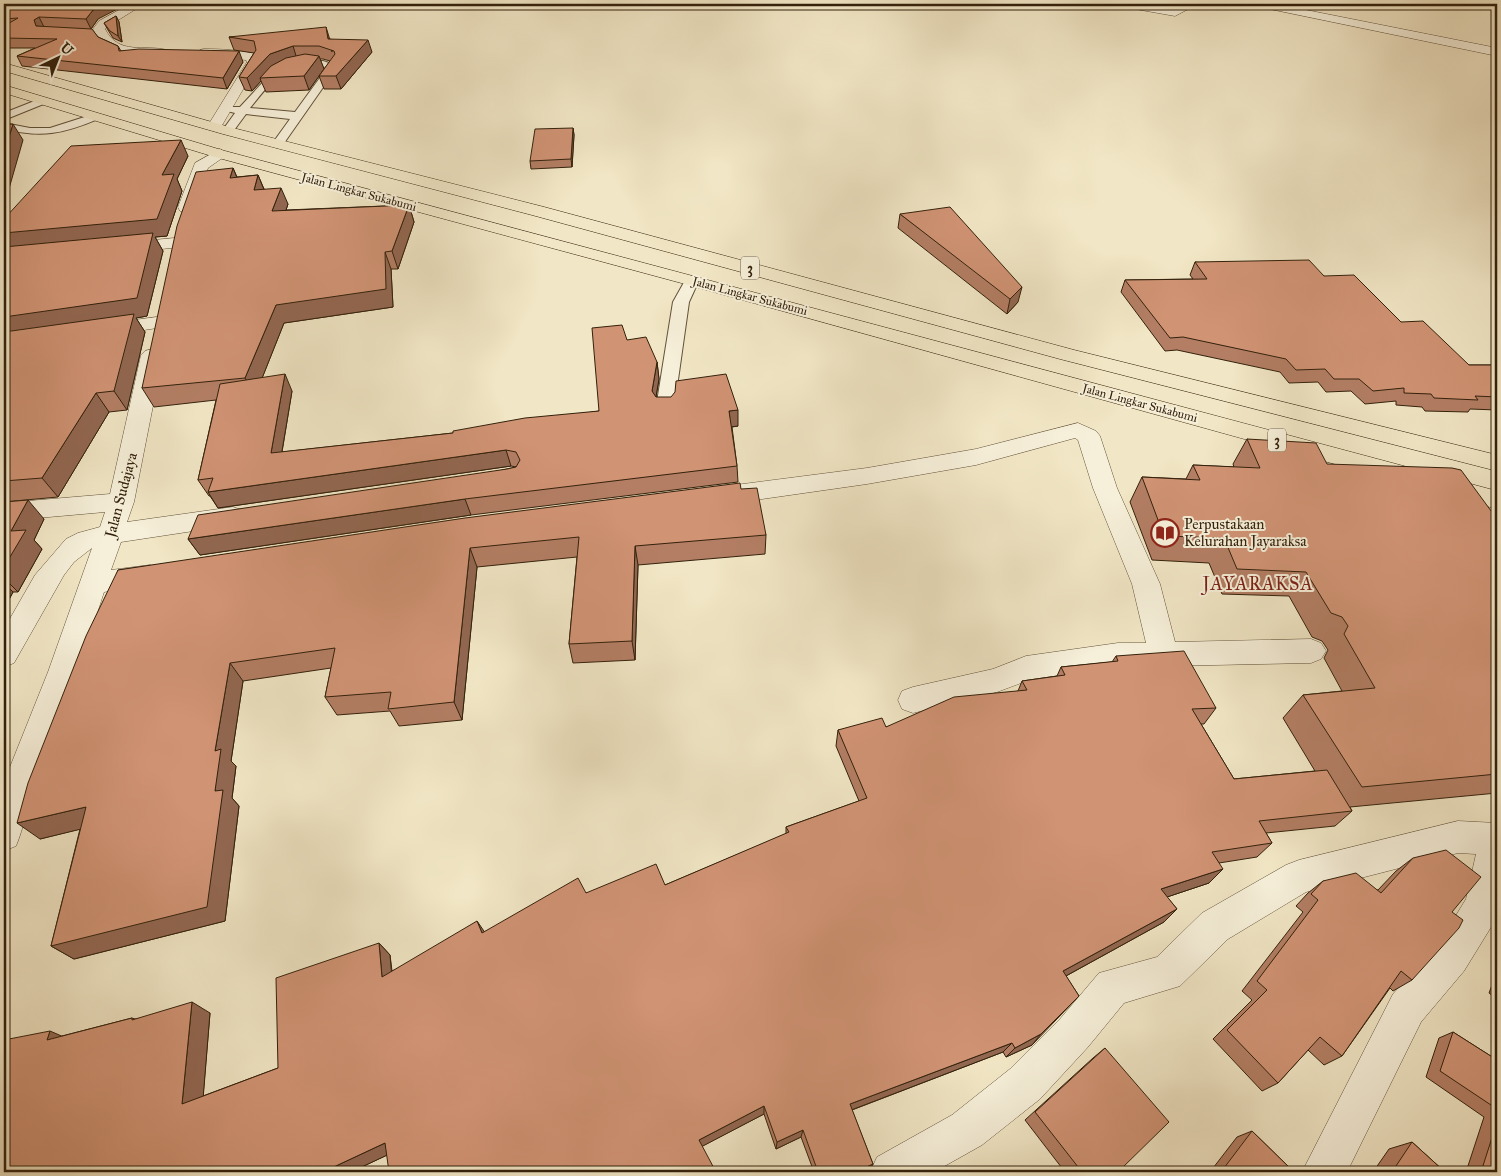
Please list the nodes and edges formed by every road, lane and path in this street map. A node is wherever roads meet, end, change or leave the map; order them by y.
1 (136, 4) edge
2 (1124, 4) edge
3 (1192, 4) edge
4 (1260, 4) edge
5 (86, 33) edge
6 (101, 34) junction
7 (1497, 52) edge
8 (175, 53) edge
9 (193, 53) edge
10 (4, 67) edge
11 (4, 89) edge
12 (42, 101) junction
13 (225, 108) junction
14 (242, 110) junction
15 (298, 116) junction
16 (4, 117) edge
17 (94, 117) junction
18 (4, 126) edge
19 (221, 129) junction
20 (278, 144) junction
21 (220, 154) junction
22 (538, 210) junction
23 (510, 232) junction
24 (100, 250) edge
25 (692, 280) junction
26 (90, 332) edge
27 (666, 408) edge
28 (1497, 463) edge
29 (692, 499) edge
30 (1497, 500) edge
31 (121, 502) junction
32 (4, 512) edge
33 (258, 512) edge
34 (111, 534) junction
35 (172, 571) edge
36 (94, 583) junction
37 (1311, 651) dead end
38 (4, 655) edge
39 (1164, 655) junction
40 (913, 700) dead end
41 (8, 812) edge
42 (1497, 839) edge
43 (892, 1172) edge
44 (1324, 1172) edge

1 - 6 street
2 - 3 street
4 - 7 street
5 - 6 lane
6 - 8 street
9 - 13 street
10 - 19 main road, Jalan Lingkar Sukabumi / 3
11 - 12 main road, Jalan Lingkar Sukabumi / 3
12 - 16 lane
12 - 17 main road, Jalan Lingkar Sukabumi / 3
13 - 14 lane
13 - 19 street
14 - 15 lane
14 - 15 lane
14 - 19 lane
15 - 20 lane
17 - 18 lane
17 - 21 main road, Jalan Lingkar Sukabumi / 3
19 - 20 main road, Jalan Lingkar Sukabumi / 3
20 - 22 main road, Jalan Lingkar Sukabumi / 3
21 - 23 main road, Jalan Lingkar Sukabumi / 3
21 - 24 street
22 - 23 main road
22 - 28 main road, Jalan Lingkar Sukabumi / 3
23 - 25 main road, Jalan Lingkar Sukabumi / 3
25 - 27 lane
25 - 30 main road, Jalan Lingkar Sukabumi / 3
26 - 31 street, Jalan Sudajaya
29 - 39 street
31 - 32 street
31 - 34 street, Jalan Sudajaya
33 - 34 street
34 - 36 street, Jalan Sudajaya
34 - 38 street
35 - 36 street
36 - 41 street, Jalan Sudajaya
37 - 39 street
39 - 40 street
42 - 43 street
42 - 44 street

